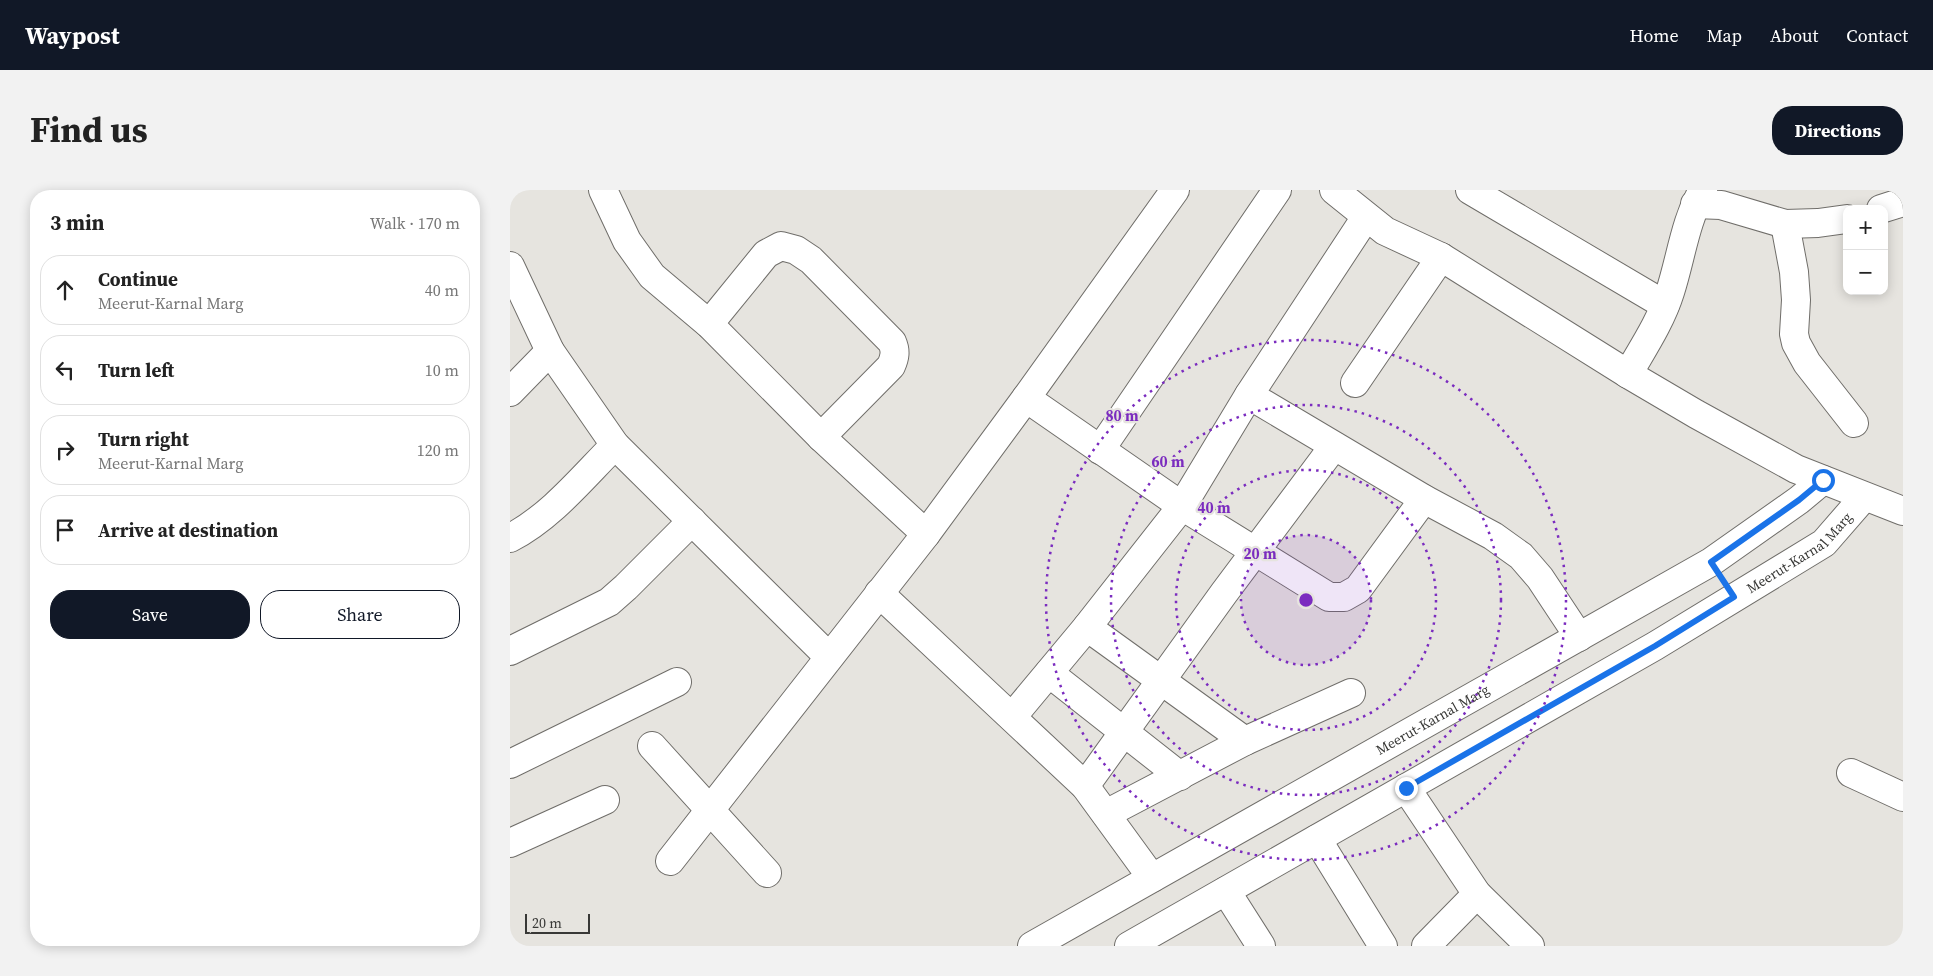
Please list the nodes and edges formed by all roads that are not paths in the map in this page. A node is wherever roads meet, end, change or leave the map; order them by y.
1 (603, 190) edge
2 (1175, 190) edge
3 (1277, 190) edge
4 (1334, 190) edge
5 (1470, 190) edge
6 (1694, 196) edge
7 (1903, 202) edge
8 (1888, 207) edge
9 (1366, 217) junction
10 (1843, 220) edge
11 (1785, 224) junction
12 (1441, 257) junction
13 (510, 266) edge
14 (1665, 305) junction
15 (709, 324) junction
16 (550, 351) junction
17 (1628, 374) junction
18 (1356, 383) dead end
19 (510, 392) edge
20 (1249, 395) junction
21 (1026, 398) junction
22 (1854, 423) dead end
23 (821, 438) junction
24 (615, 445) junction
25 (1334, 446) junction
26 (1100, 450) junction
27 (1823, 480) junction
28 (1864, 497) junction
29 (1424, 499) junction
30 (1182, 506) junction
31 (1903, 511) edge
32 (692, 521) junction
33 (926, 534) junction
34 (510, 538) edge
35 (1256, 551) junction
36 (1711, 562) junction
37 (879, 593) junction
38 (1734, 597) junction
39 (1087, 627) junction
40 (1579, 637) junction
41 (510, 651) edge
42 (828, 658) junction
43 (1049, 673) junction
44 (1161, 681) junction
45 (677, 682) dead end
46 (1351, 693) dead end
47 (1012, 717) junction
48 (1124, 732) junction
49 (1246, 741) junction
50 (652, 746) dead end
51 (510, 764) edge
52 (1851, 773) dead end
53 (1180, 776) junction
54 (1085, 786) junction
55 (1406, 788) junction
56 (1903, 796) edge
57 (605, 800) dead end
58 (709, 811) junction
59 (1106, 814) junction
60 (1317, 839) junction
61 (510, 843) edge
62 (670, 861) dead end
63 (767, 873) dead end
64 (1152, 878) junction
65 (1226, 891) junction
66 (1477, 894) junction
67 (1159, 939) edge
68 (1032, 946) edge
69 (1129, 946) edge
70 (1262, 946) edge
71 (1383, 946) edge
72 (1426, 946) edge
73 (1530, 946) edge

1 - 15 street
2 - 21 street
3 - 26 street
4 - 9 street
5 - 14 street
6 - 11 street
6 - 14 street
7 - 8 street
9 - 12 street
9 - 20 street
10 - 11 street
11 - 22 street
12 - 17 street
12 - 18 street
13 - 16 street
14 - 17 street
15 - 23 street
15 - 23 street
16 - 19 street
16 - 24 street
17 - 27 street
20 - 25 street
20 - 30 street
21 - 26 street
21 - 33 street
23 - 33 street
24 - 32 street
24 - 34 street
25 - 29 street
25 - 35 street
26 - 30 street
27 - 28 street
27 - 36 street, Meerut-Karnal Marg
28 - 31 street
28 - 38 street, Meerut-Karnal Marg
29 - 35 street
29 - 40 street
30 - 35 street
30 - 39 street
32 - 41 street
32 - 42 street
33 - 37 street
35 - 44 street
36 - 38 street
36 - 40 street, Meerut-Karnal Marg
37 - 42 street
37 - 47 street
38 - 55 street, Meerut-Karnal Marg
39 - 43 street
39 - 44 street
40 - 64 street, Meerut-Karnal Marg
42 - 58 street
43 - 47 street
43 - 48 street
44 - 48 street
44 - 49 street
45 - 51 street
46 - 49 street
47 - 54 street
48 - 53 street
48 - 54 street
49 - 53 street
50 - 58 street
52 - 56 street
53 - 59 street
54 - 59 street
55 - 60 street, Meerut-Karnal Marg
55 - 66 street
57 - 61 street
58 - 62 street
58 - 63 street
59 - 64 street
60 - 65 street, Meerut-Karnal Marg
60 - 71 street
64 - 68 street, Meerut-Karnal Marg
65 - 67 street, Meerut-Karnal Marg
65 - 70 street
66 - 72 street
66 - 73 street
67 - 69 street, Meerut-Karnal Marg

